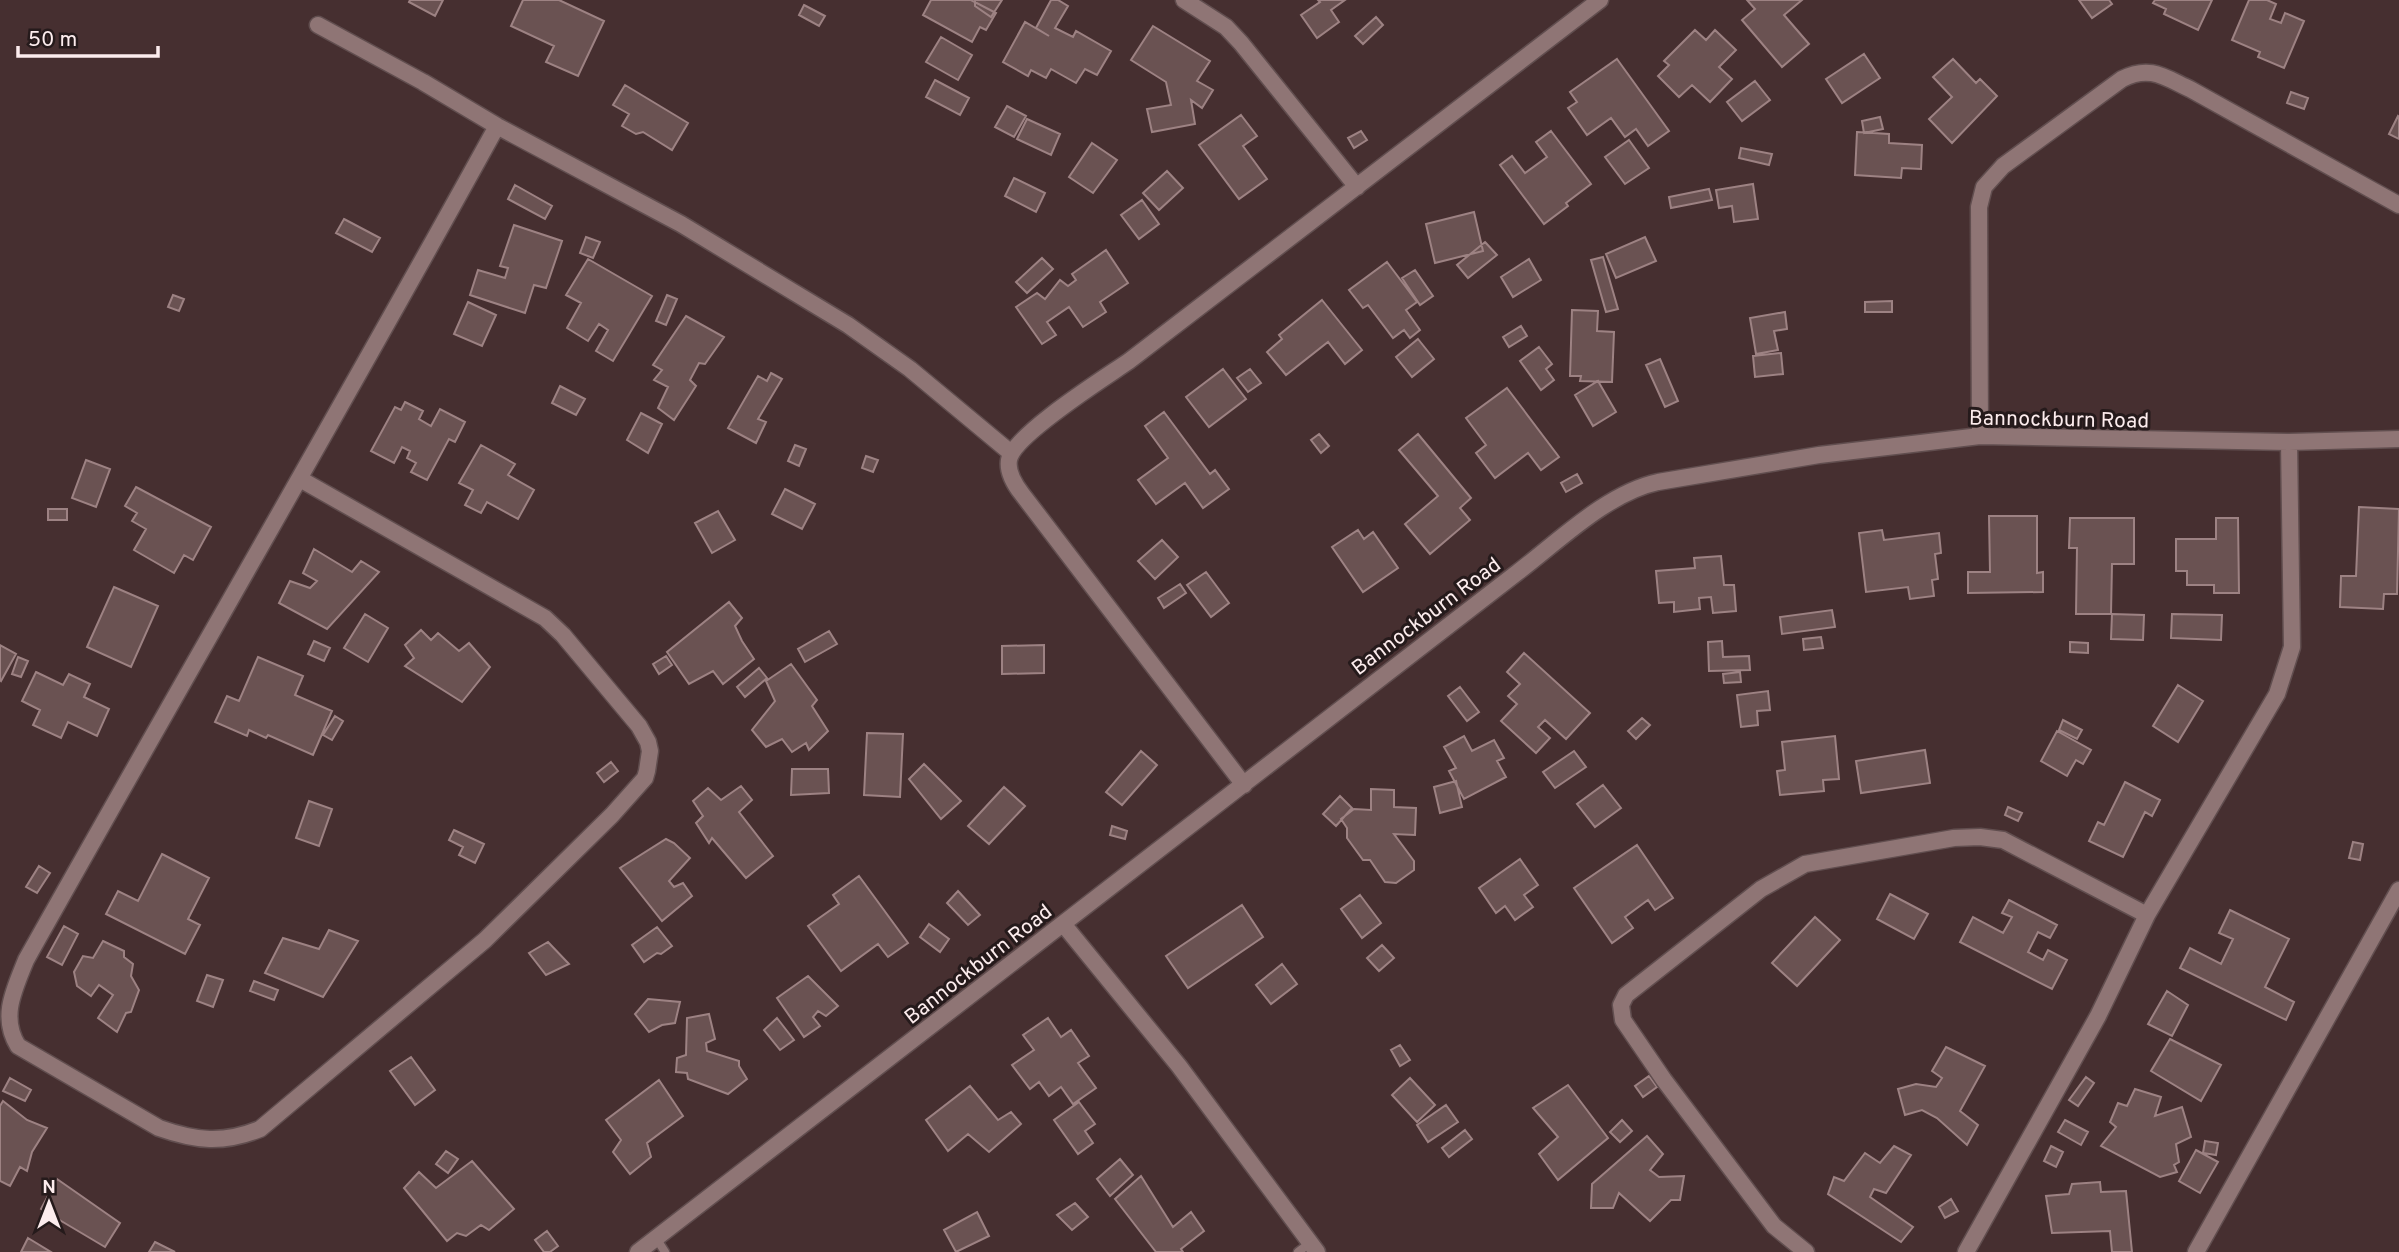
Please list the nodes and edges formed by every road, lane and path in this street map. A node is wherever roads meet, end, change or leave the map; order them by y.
1 (1184, 0) edge
2 (1600, 0) edge
3 (318, 25) dead end
4 (497, 126) junction
5 (1357, 187) junction
6 (2399, 205) edge
7 (1980, 436) junction
8 (2399, 439) edge
9 (2290, 442) junction
10 (1011, 453) junction
11 (300, 479) junction
12 (1244, 785) junction
13 (2399, 890) edge
14 (2147, 915) junction
15 (1064, 925) junction
16 (661, 1245) edge
17 (1309, 1249) edge
18 (638, 1252) edge
19 (1805, 1252) edge
20 (1966, 1252) edge
21 (2196, 1252) edge

1 - 5 street
2 - 5 street
3 - 4 street
4 - 10 street
4 - 11 street
5 - 10 street
6 - 7 street
7 - 9 street, Bannockburn Road
7 - 12 street, Bannockburn Road
8 - 9 street, Bannockburn Road
9 - 14 street
10 - 12 street
11 - 11 street
12 - 15 street, Bannockburn Road
13 - 21 street
14 - 19 street
14 - 20 street
15 - 16 street, Bannockburn Road
15 - 17 street
16 - 18 street, Bannockburn Road

